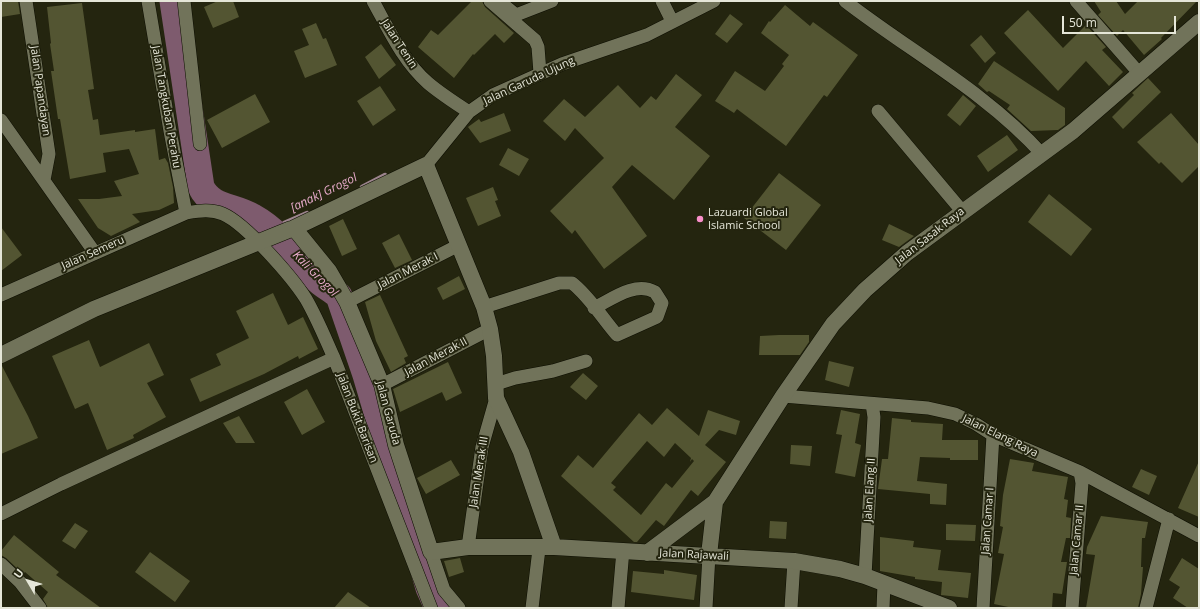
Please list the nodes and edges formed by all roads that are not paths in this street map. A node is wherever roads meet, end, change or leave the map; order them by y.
1 (26, 1) edge
2 (148, 1) edge
3 (184, 1) edge
4 (373, 1) edge
5 (490, 1) edge
6 (501, 1) edge
7 (552, 1) edge
8 (662, 1) edge
9 (714, 1) edge
10 (845, 1) edge
11 (1076, 1) edge
12 (672, 21) junction
13 (1199, 22) edge
14 (540, 73) junction
15 (1139, 73) junction
16 (878, 111) dead end
17 (469, 112) junction
18 (1, 120) edge
19 (200, 144) dead end
20 (1042, 154) junction
21 (426, 165) junction
22 (44, 180) junction
23 (962, 211) junction
24 (186, 213) junction
25 (293, 228) junction
26 (264, 240) junction
27 (459, 245) junction
28 (95, 252) junction
29 (1, 295) edge
30 (352, 299) junction
31 (484, 308) junction
32 (594, 308) junction
33 (490, 329) junction
34 (1, 355) edge
35 (334, 358) junction
36 (586, 362) dead end
37 (382, 385) junction
38 (496, 391) junction
39 (783, 396) junction
40 (872, 404) junction
41 (993, 435) junction
42 (1080, 472) junction
43 (716, 502) junction
44 (1, 514) edge
45 (1169, 519) junction
46 (1199, 536) edge
47 (468, 547) junction
48 (546, 548) junction
49 (623, 550) junction
50 (431, 552) junction
51 (647, 552) junction
52 (709, 555) junction
53 (794, 561) junction
54 (1, 564) edge
55 (865, 576) junction
56 (884, 584) junction
57 (40, 608) edge
58 (431, 608) edge
59 (459, 608) edge
60 (532, 608) edge
61 (618, 608) edge
62 (706, 608) edge
63 (791, 608) edge
64 (883, 608) edge
65 (949, 608) edge
66 (983, 608) edge
67 (1072, 608) edge
68 (1146, 608) edge

1 - 22 street, Jalan Papandayan
2 - 24 street, Jalan Tangkuban Perahu
3 - 19 street
4 - 17 street, Jalan Tenin
5 - 14 street
6 - 7 street
8 - 12 street
9 - 12 street, Jalan Garuda Ujung
10 - 20 street
11 - 15 street
12 - 14 street, Jalan Garuda Ujung
13 - 15 street, Jalan Sasak Raya
14 - 17 street, Jalan Garuda Ujung
15 - 20 street, Jalan Sasak Raya
16 - 23 street
17 - 21 street, Jalan Garuda Ujung
18 - 22 street
20 - 23 street, Jalan Sasak Raya
21 - 25 street, Jalan Garuda Ujung
21 - 27 street
22 - 28 street
23 - 39 street, Jalan Sasak Raya
24 - 26 street, Jalan Bukit Barisan
24 - 28 street, Jalan Semeru
25 - 26 street, Jalan Garuda Ujung
25 - 30 street, Jalan Garuda
26 - 34 street
26 - 35 street, Jalan Bukit Barisan
27 - 30 street, Jalan Merak I
27 - 31 street
28 - 29 street, Jalan Semeru
30 - 37 street, Jalan Garuda
31 - 32 street
31 - 33 street
32 - 32 street
33 - 37 street, Jalan Merak II
33 - 38 street
35 - 44 street
35 - 58 street, Jalan Bukit Barisan
36 - 38 street
37 - 50 street, Jalan Garuda
38 - 47 street, Jalan Merak III
38 - 48 street
39 - 40 street, Jalan Elang Raya
39 - 43 street, Jalan Sasak Raya
40 - 41 street, Jalan Elang Raya
40 - 55 street, Jalan Elang II
41 - 42 street, Jalan Elang Raya
41 - 66 street, Jalan Camar I
42 - 45 street, Jalan Elang Raya
42 - 67 street, Jalan Camar II
43 - 51 street, Jalan Sasak Raya
43 - 52 street, Jalan Sasak Raya
45 - 46 street, Jalan Elang Raya
45 - 68 street
47 - 48 street, Jalan Rajawali
47 - 50 street, Jalan Rajawali
48 - 49 street, Jalan Rajawali
48 - 60 street
49 - 51 street, Jalan Rajawali
49 - 61 street
50 - 59 street, Jalan Garuda
51 - 52 street, Jalan Rajawali
52 - 53 street, Jalan Rajawali
52 - 62 street
53 - 55 street, Jalan Rajawali
53 - 63 street
54 - 57 street
55 - 56 street, Jalan Rajawali
56 - 64 street
56 - 65 street, Jalan Rajawali

